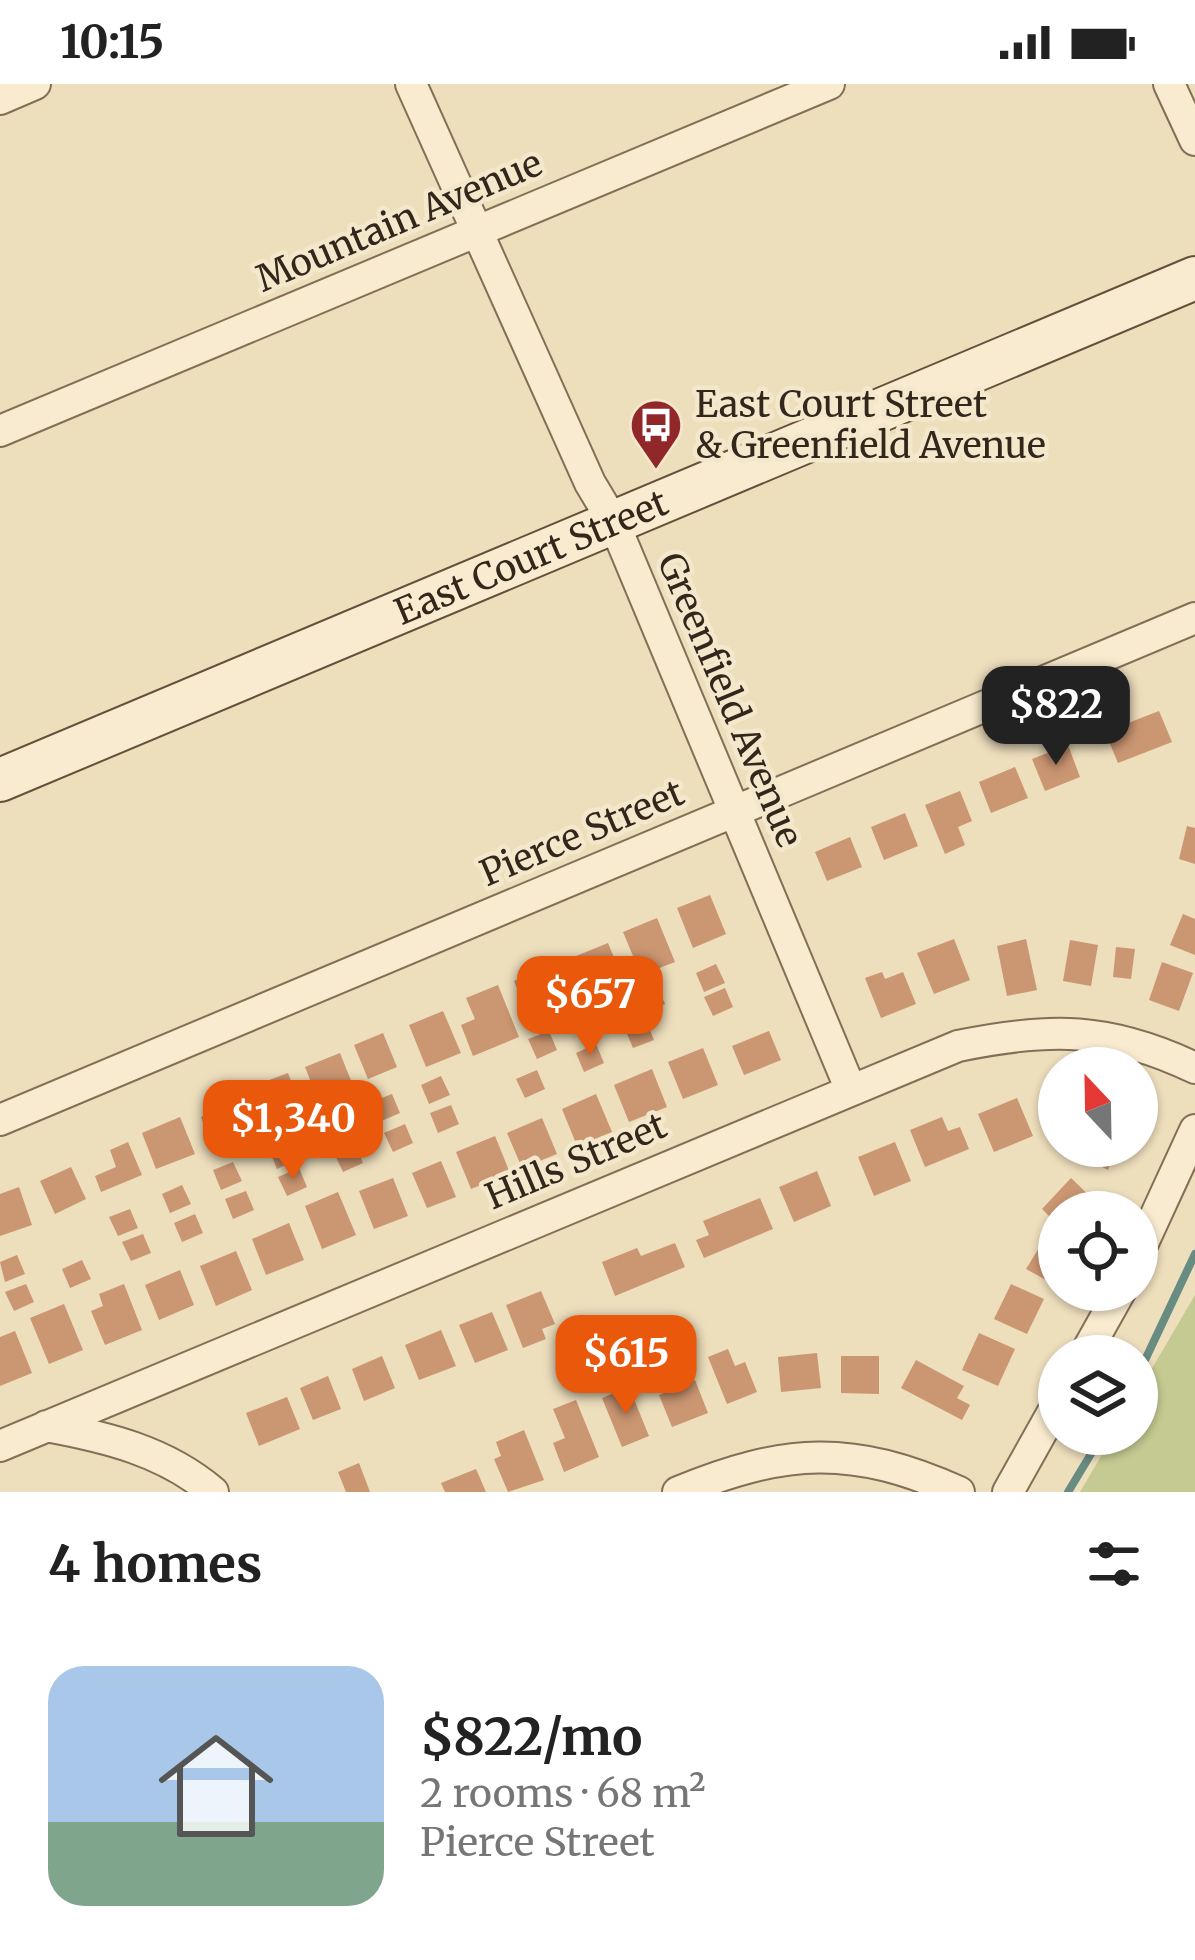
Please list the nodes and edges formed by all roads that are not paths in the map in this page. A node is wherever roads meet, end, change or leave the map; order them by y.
1 (35, 84) edge
2 (411, 84) edge
3 (829, 84) edge
4 (1169, 84) edge
5 (0, 99) edge
6 (1195, 140) edge
7 (476, 231) junction
8 (1195, 278) edge
9 (0, 430) edge
10 (614, 524) junction
11 (1195, 618) edge
12 (0, 780) edge
13 (735, 811) junction
14 (1195, 1068) edge
15 (850, 1088) junction
16 (0, 1120) edge
17 (1195, 1130) edge
18 (1158, 1210) edge
19 (46, 1426) junction
20 (1038, 1438) edge
21 (0, 1446) edge
22 (213, 1492) edge
23 (678, 1492) edge
24 (958, 1492) edge
25 (1008, 1492) edge

1 - 5 street
2 - 7 street, Greenfield Avenue
3 - 7 street, Mountain Avenue
4 - 6 street
7 - 9 street, Mountain Avenue
7 - 10 street, Greenfield Avenue
8 - 10 main road, East Court Street
10 - 12 main road, East Court Street
10 - 13 street, Greenfield Avenue
11 - 13 street, Pierce Street
13 - 15 street, Greenfield Avenue
13 - 16 street, Pierce Street
14 - 15 street, Hills Street
15 - 19 street, Hills Street
17 - 18 street
19 - 21 street, Hills Street
19 - 22 street
20 - 25 street
23 - 24 street

